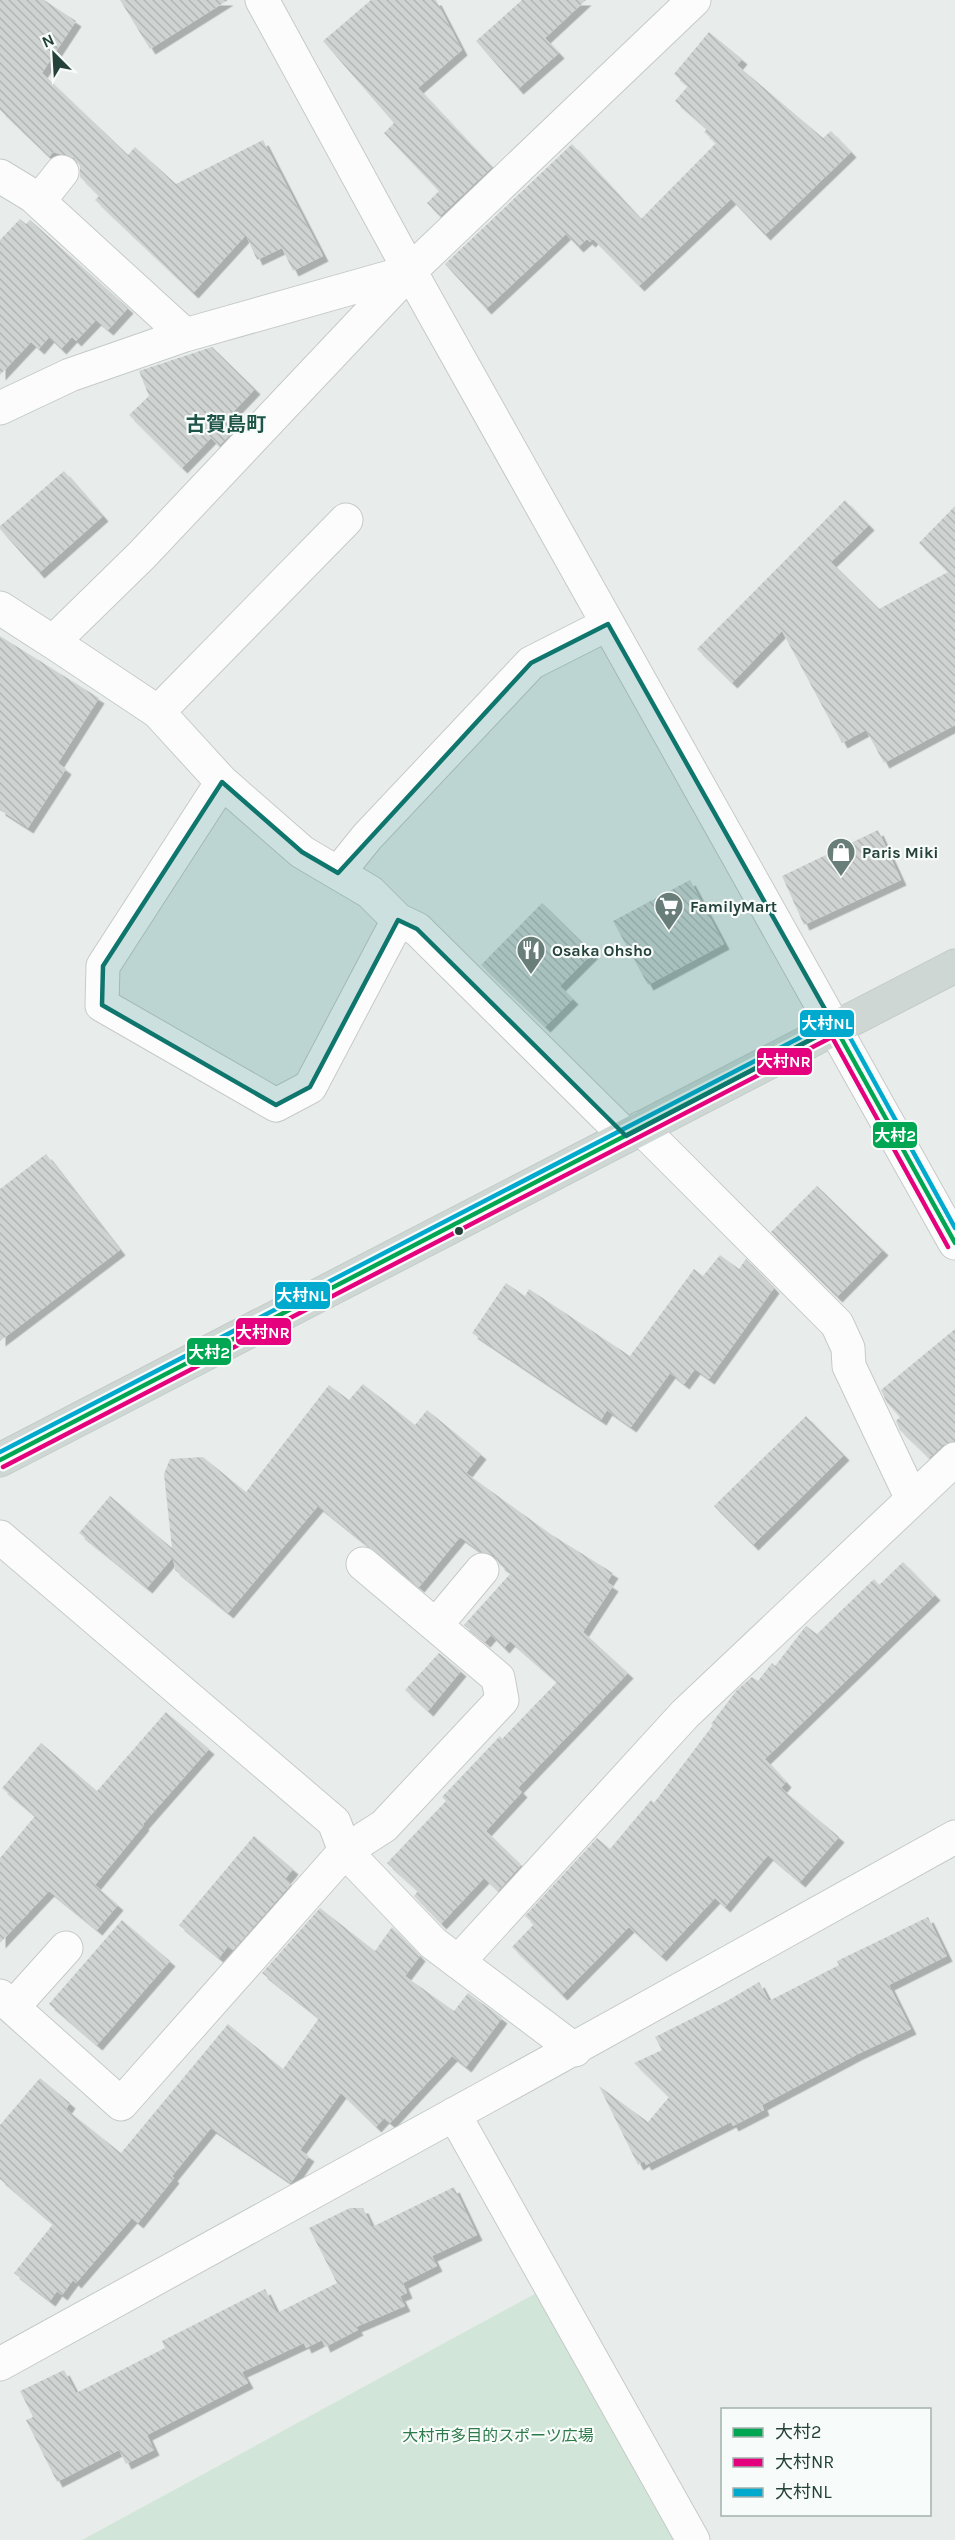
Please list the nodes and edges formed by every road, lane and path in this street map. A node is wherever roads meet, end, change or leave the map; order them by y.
1 (262, 0) edge
2 (694, 0) edge
3 (62, 172) dead end
4 (0, 176) edge
5 (39, 201) junction
6 (410, 271) junction
7 (185, 335) junction
8 (0, 408) edge
9 (346, 520) dead end
10 (0, 608) edge
11 (608, 624) junction
12 (53, 642) junction
13 (158, 712) junction
14 (222, 782) junction
15 (338, 873) junction
16 (398, 920) junction
17 (955, 966) edge
18 (835, 1027) junction
19 (633, 1132) junction
20 (955, 1243) edge
21 (955, 1459) edge
22 (0, 1460) edge
23 (912, 1499) junction
24 (0, 1537) edge
25 (363, 1564) dead end
26 (482, 1570) dead end
27 (436, 1625) junction
28 (955, 1837) edge
29 (345, 1851) junction
30 (66, 1948) dead end
31 (458, 1962) junction
32 (6, 2002) edge
33 (575, 2050) junction
34 (454, 2114) junction
35 (0, 2364) edge
36 (693, 2540) edge

1 - 6 street
2 - 6 street
3 - 5 street
4 - 5 street
5 - 7 street
6 - 7 street
6 - 11 street
6 - 12 street
7 - 8 street
9 - 13 street
10 - 12 street
11 - 15 street
11 - 18 street
12 - 13 street
13 - 14 street
14 - 15 street
14 - 16 street
15 - 16 street
16 - 19 street
17 - 18 main road
18 - 19 main road
18 - 20 street
19 - 22 main road
19 - 23 street
21 - 23 street
23 - 31 street
24 - 29 street
25 - 27 street
26 - 27 street
27 - 29 street
28 - 33 street
29 - 31 street
29 - 32 street
30 - 32 street
31 - 33 street
33 - 34 street
34 - 35 street
34 - 36 street

